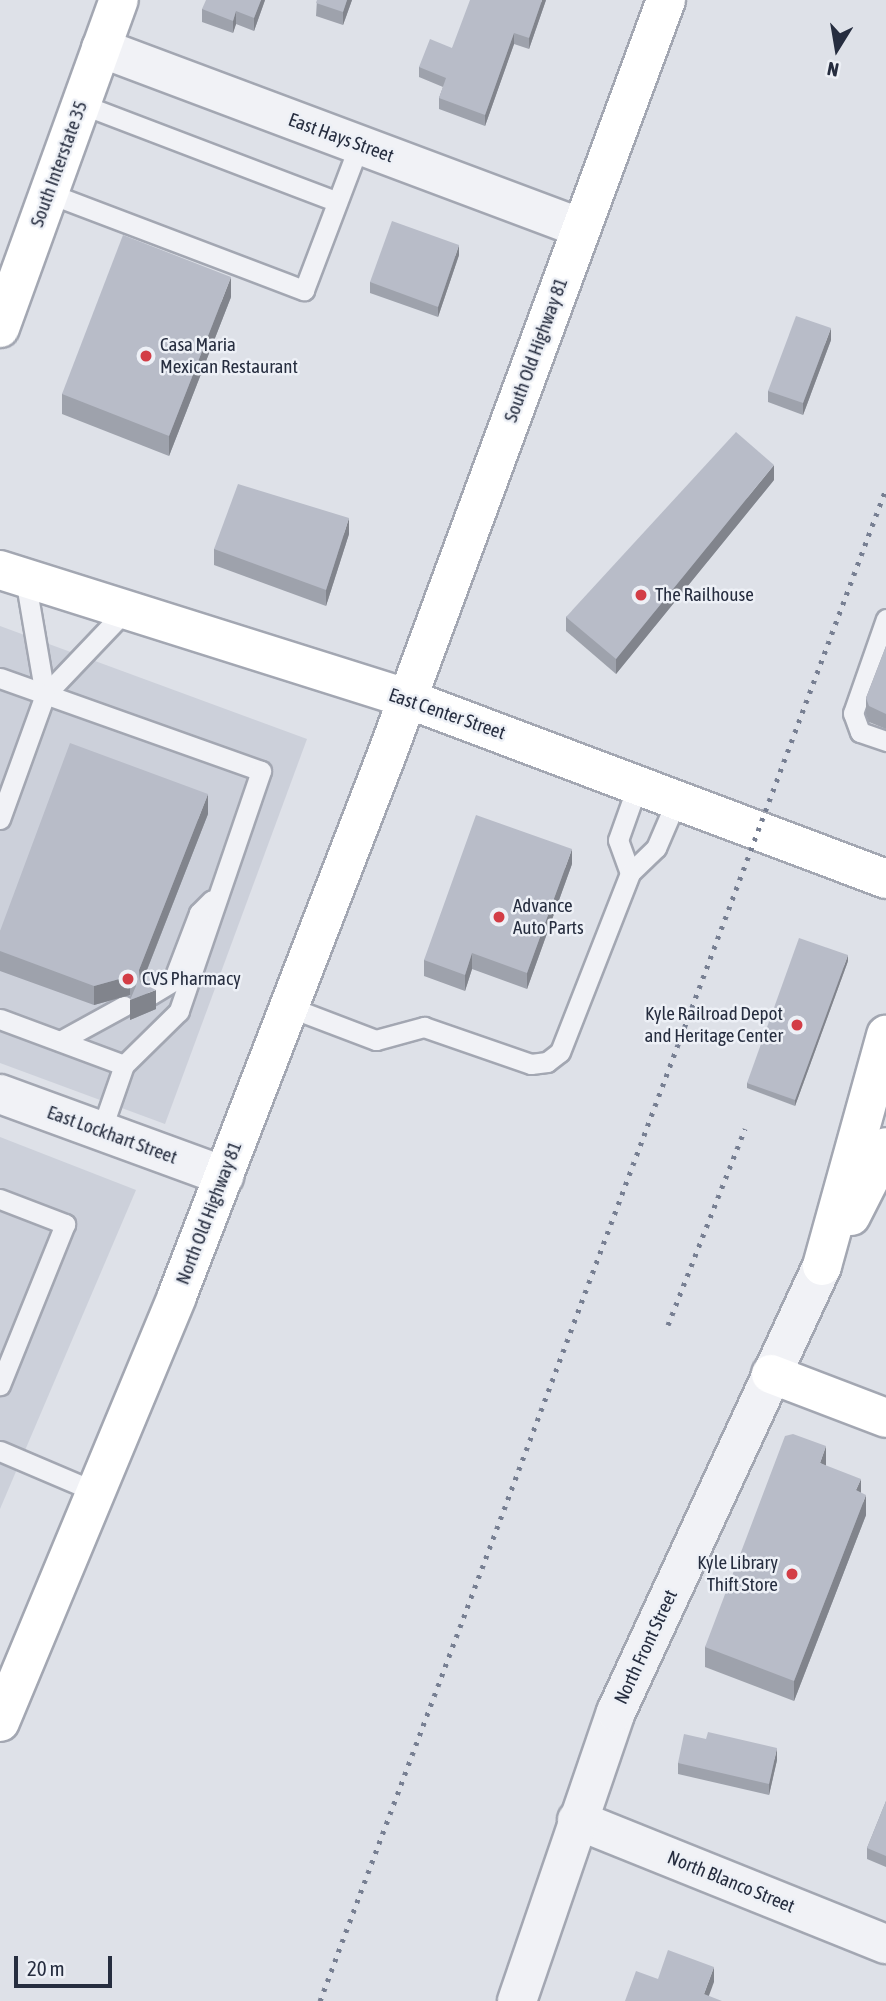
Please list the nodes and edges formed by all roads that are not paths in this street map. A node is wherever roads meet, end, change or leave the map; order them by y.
1 (119, 0) edge
2 (666, 0) edge
3 (101, 48) junction
4 (81, 104) junction
5 (359, 145) junction
6 (48, 193) junction
7 (337, 202) junction
8 (581, 228) junction
9 (0, 328) edge
10 (13, 574) edge
11 (126, 610) junction
12 (886, 619) edge
13 (0, 678) edge
14 (45, 695) junction
15 (408, 699) junction
16 (886, 741) edge
17 (639, 782) junction
18 (678, 797) junction
19 (0, 819) edge
20 (630, 873) junction
21 (886, 879) edge
22 (220, 892) junction
23 (150, 995) edge
24 (124, 1006) edge
25 (289, 1007) junction
26 (0, 1019) edge
27 (886, 1035) edge
28 (60, 1041) junction
29 (124, 1065) junction
30 (0, 1094) edge
31 (101, 1131) junction
32 (886, 1147) edge
33 (224, 1176) junction
34 (0, 1199) edge
35 (822, 1266) junction
36 (771, 1374) junction
37 (0, 1385) edge
38 (886, 1418) edge
39 (0, 1451) edge
40 (96, 1492) junction
41 (0, 1722) edge
42 (577, 1820) junction
43 (886, 1944) edge
44 (517, 2001) edge

1 - 3 street, South Interstate 35
2 - 8 street, South Old Highway 81
3 - 4 street, South Interstate 35
3 - 5 street, East Hays Street
4 - 6 street, South Interstate 35
4 - 7 lane
5 - 7 lane
5 - 8 street, East Hays Street
6 - 7 lane
6 - 9 street, South Interstate 35
8 - 15 street, South Old Highway 81
10 - 11 street, East Center Street
10 - 14 lane
11 - 14 lane
11 - 15 street, East Center Street
12 - 16 lane
13 - 14 lane
14 - 19 lane
14 - 22 lane
15 - 17 street, East Center Street
15 - 25 street, North Old Highway 81
17 - 18 street, East Center Street
17 - 20 lane
18 - 20 lane
18 - 21 street, East Center Street
20 - 25 lane
22 - 23 lane
22 - 29 lane
24 - 28 lane
25 - 33 street, North Old Highway 81
26 - 28 lane
27 - 35 street, North Front Street
28 - 29 lane
29 - 31 lane
30 - 31 street, East Lockhart Street
31 - 33 street, East Lockhart Street
32 - 35 street, North Front Street
33 - 40 street, North Old Highway 81
34 - 37 lane
35 - 36 street, North Front Street
36 - 38 street
36 - 42 street, North Front Street
39 - 40 lane
40 - 41 street, North Old Highway 81
42 - 43 street, North Blanco Street
42 - 44 street, North Front Street

